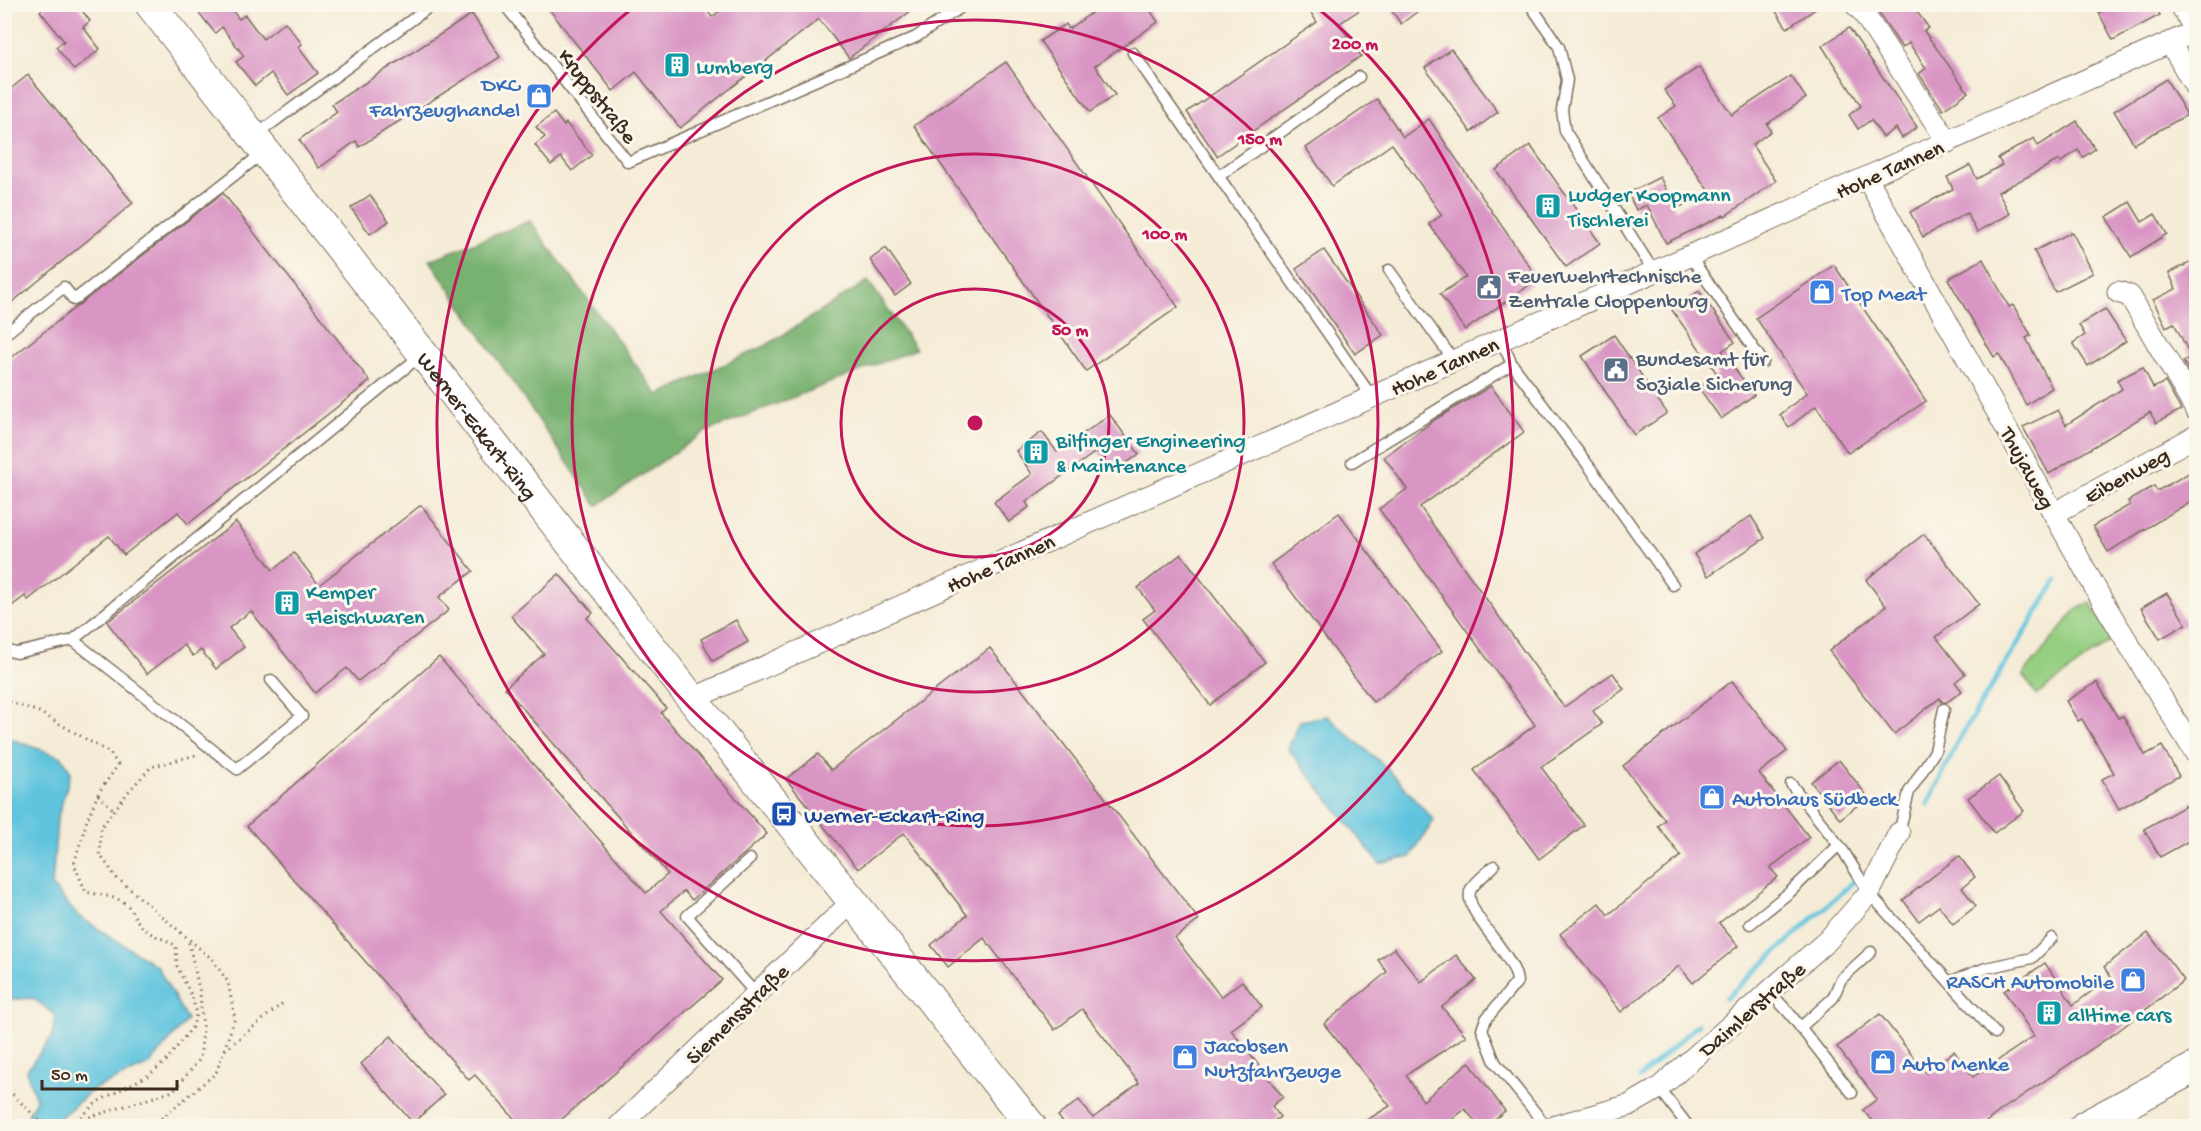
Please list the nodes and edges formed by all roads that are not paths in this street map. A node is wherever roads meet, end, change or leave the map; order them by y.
1 (150, 4) edge
2 (433, 4) edge
3 (504, 4) edge
4 (966, 4) edge
5 (1530, 4) edge
6 (1855, 4) edge
7 (2180, 4) edge
8 (2196, 31) edge
9 (2171, 44) junction
10 (1133, 53) dead end
11 (1359, 78) dead end
12 (2196, 88) edge
13 (1948, 142) junction
14 (259, 144) junction
15 (1219, 176) junction
16 (1867, 178) junction
17 (1690, 256) junction
18 (1389, 270) dead end
19 (1654, 272) junction
20 (2118, 292) dead end
21 (4, 335) edge
22 (1501, 340) junction
23 (423, 354) junction
24 (1454, 361) junction
25 (1762, 362) dead end
26 (1512, 364) junction
27 (1372, 397) junction
28 (2196, 410) edge
29 (2196, 436) edge
30 (1352, 462) dead end
31 (2055, 513) junction
32 (1673, 585) dead end
33 (73, 640) junction
34 (4, 650) edge
35 (271, 680) dead end
36 (692, 699) junction
37 (1944, 709) dead end
38 (2196, 754) edge
39 (1791, 784) dead end
40 (1899, 833) joint
41 (1839, 845) junction
42 (750, 859) dead end
43 (1494, 866) dead end
44 (1869, 893) junction
45 (854, 900) junction
46 (1750, 924) dead end
47 (2052, 938) dead end
48 (1871, 952) dead end
49 (1948, 982) junction
50 (1770, 992) junction
51 (756, 993) junction
52 (1801, 1027) junction
53 (1995, 1033) dead end
54 (2196, 1066) edge
55 (1659, 1088) junction
56 (1852, 1093) dead end
57 (619, 1126) edge
58 (1031, 1126) edge
59 (1546, 1126) edge
60 (1556, 1126) edge
61 (1688, 1126) edge
62 (2085, 1126) edge

1 - 14 street, Werner-Eckart-Ring
2 - 14 lane
3 - 4 lane, Kruppstraße
5 - 19 lane
6 - 13 street
7 - 8 street
8 - 9 street, Hohe Tannen
9 - 12 street
9 - 13 street, Hohe Tannen
10 - 15 lane
11 - 15 lane
13 - 16 street, Hohe Tannen
14 - 21 lane
14 - 23 street, Werner-Eckart-Ring
15 - 27 lane
16 - 17 street, Hohe Tannen
16 - 31 street, Thujaweg
17 - 19 street, Hohe Tannen
17 - 25 lane
18 - 24 lane
19 - 22 street, Hohe Tannen
20 - 28 street
22 - 24 street, Hohe Tannen
22 - 26 lane
23 - 33 lane
23 - 36 street, Werner-Eckart-Ring
24 - 27 street, Hohe Tannen
26 - 30 lane
26 - 32 lane
27 - 36 street, Hohe Tannen
29 - 31 street, Eibenweg
31 - 38 street, Thujaweg
33 - 34 lane
33 - 35 lane
36 - 45 street, Werner-Eckart-Ring
37 - 40 lane
39 - 41 lane
40 - 44 street, Daimlerstraße
41 - 44 lane
41 - 46 lane
42 - 51 lane
43 - 59 lane
44 - 49 lane
44 - 50 street, Daimlerstraße
45 - 51 street, Siemensstraße
45 - 58 street, Werner-Eckart-Ring
47 - 49 lane
48 - 52 lane
49 - 53 lane
50 - 52 lane
50 - 55 street, Daimlerstraße
51 - 57 street, Siemensstraße
52 - 56 lane
54 - 62 street
55 - 60 street, Daimlerstraße
55 - 61 lane

